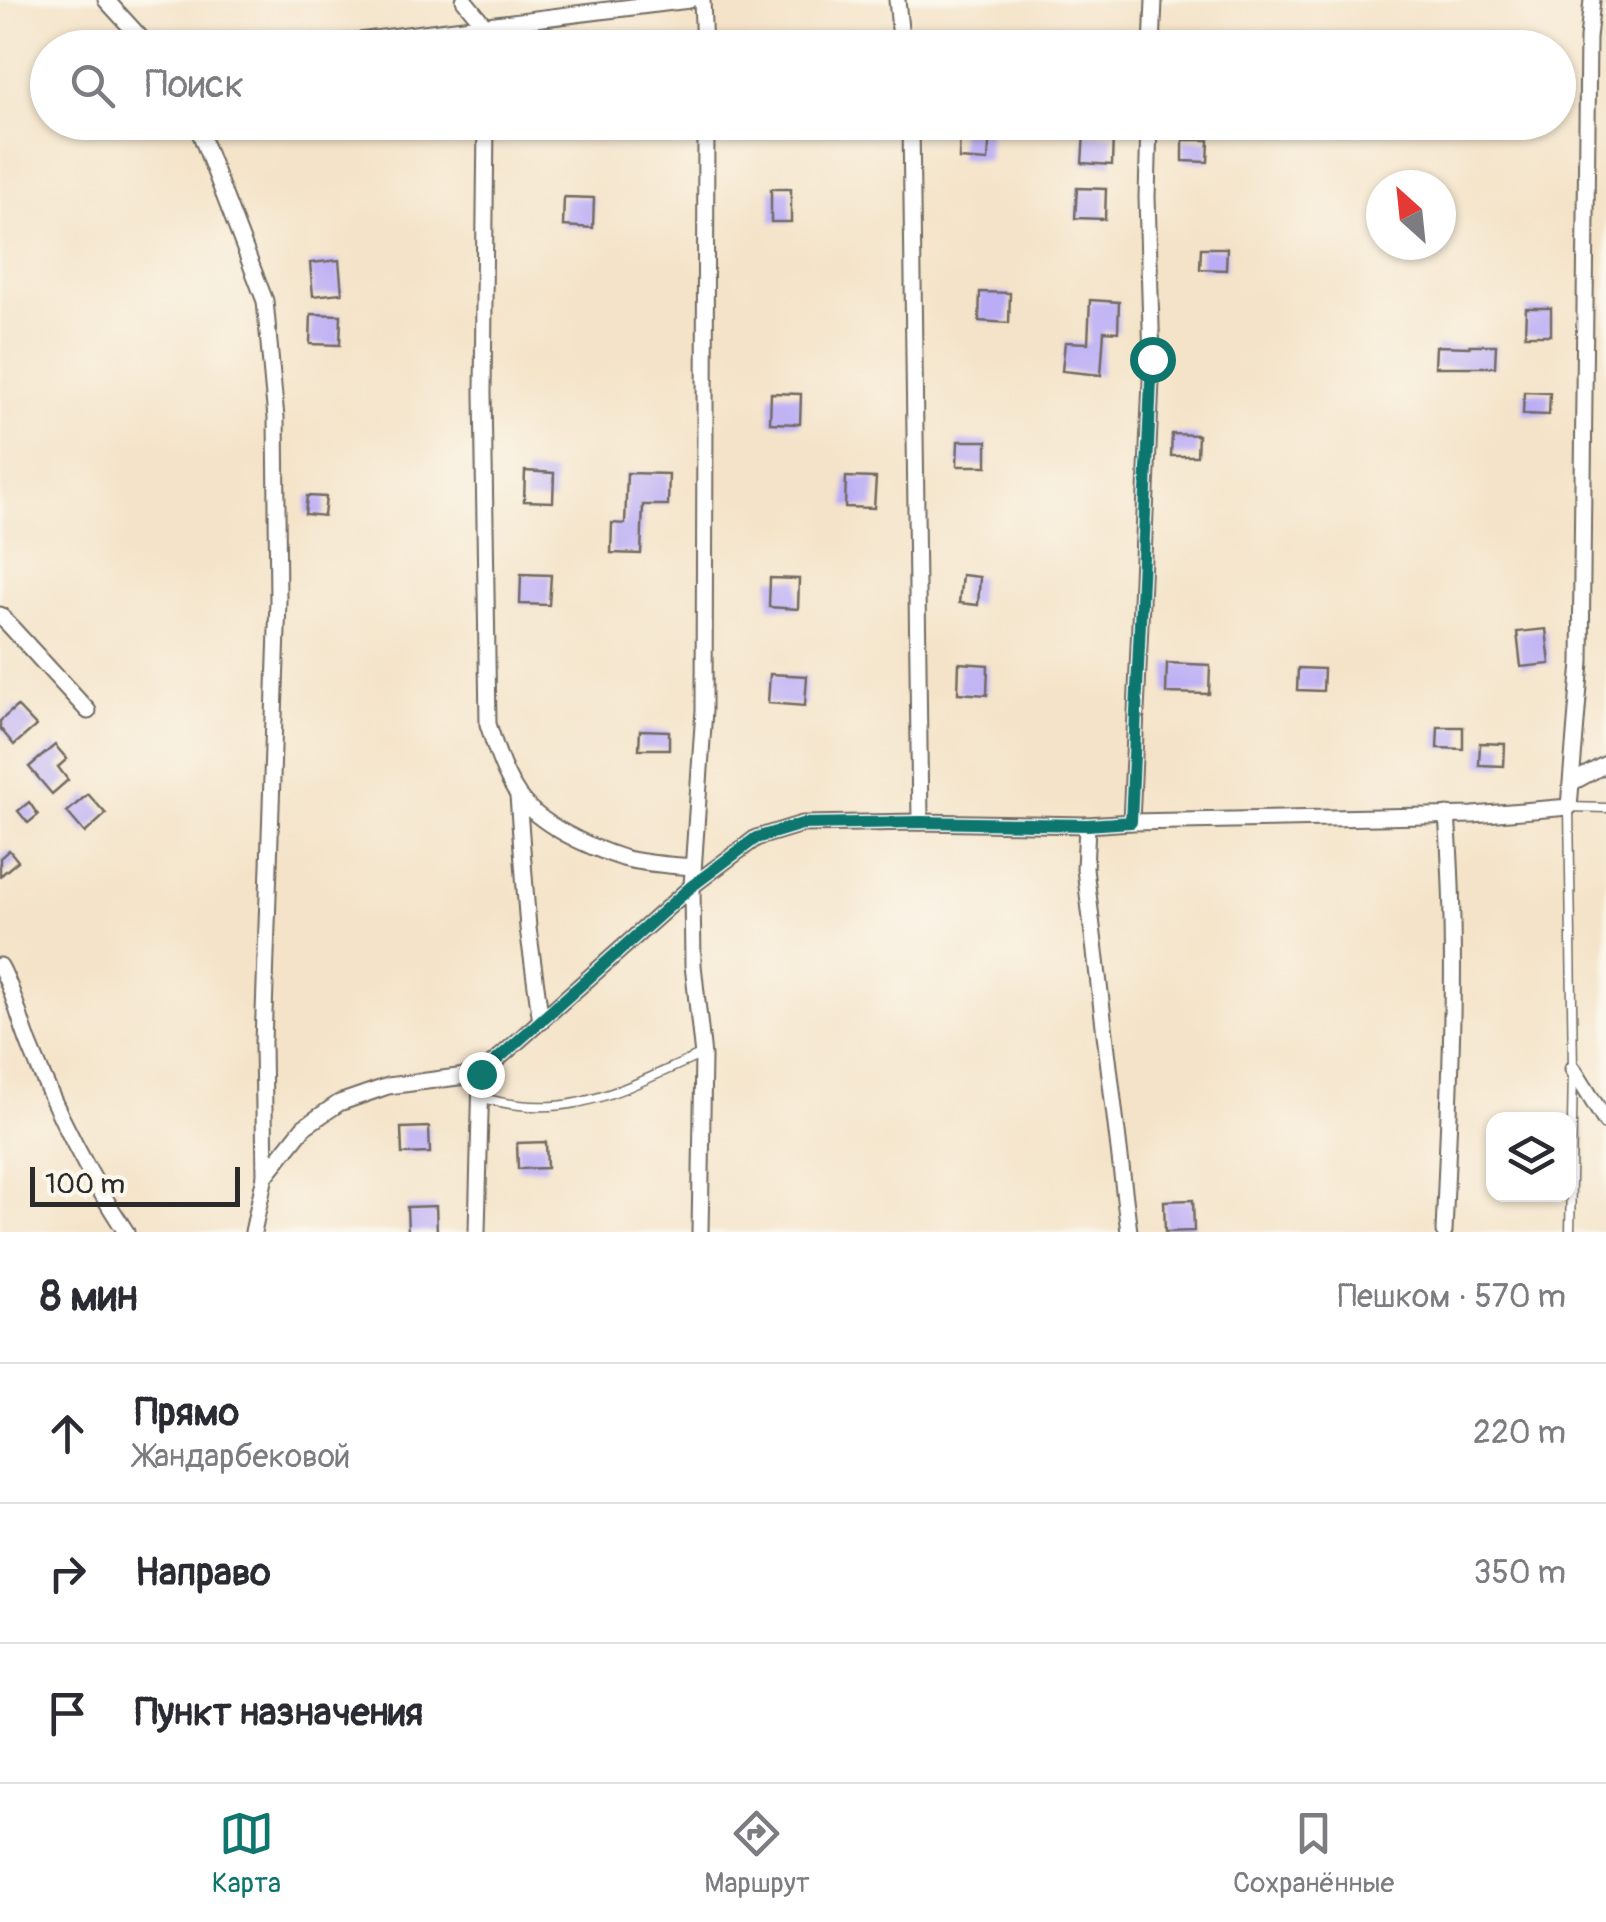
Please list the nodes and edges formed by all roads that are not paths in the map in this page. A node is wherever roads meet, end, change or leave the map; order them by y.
1 (106, 0) edge
2 (464, 0) edge
3 (689, 0) edge
4 (702, 0) edge
5 (897, 0) edge
6 (1154, 0) edge
7 (1592, 0) edge
8 (486, 26) junction
9 (134, 30) edge
10 (453, 30) edge
11 (486, 30) edge
12 (703, 30) edge
13 (900, 30) edge
14 (1153, 30) edge
15 (203, 140) edge
16 (486, 140) edge
17 (706, 140) edge
18 (910, 140) edge
19 (1149, 140) edge
20 (0, 616) edge
21 (88, 711) dead end
22 (1606, 764) edge
23 (1573, 782) junction
24 (518, 796) junction
25 (1570, 807) junction
26 (1606, 808) edge
27 (1447, 815) junction
28 (920, 822) junction
29 (1131, 822) junction
30 (1087, 825) junction
31 (693, 868) junction
32 (692, 886) junction
33 (0, 966) edge
34 (4, 985) edge
35 (541, 1022) junction
36 (702, 1054) junction
37 (1573, 1069) junction
38 (481, 1074) junction
39 (480, 1097) junction
40 (1606, 1122) edge
41 (265, 1176) junction
42 (126, 1232) edge
43 (254, 1232) edge
44 (477, 1232) edge
45 (700, 1232) edge
46 (1129, 1232) edge
47 (1444, 1232) edge
48 (1570, 1232) edge

1 - 9 street
2 - 8 street
3 - 8 street
4 - 12 street
5 - 13 street
6 - 14 street
7 - 23 street
8 - 10 street
8 - 11 street
15 - 41 street
16 - 24 street
17 - 31 street
18 - 28 street
19 - 29 street
20 - 21 street
22 - 23 street
23 - 25 street
24 - 31 street
24 - 35 street
25 - 26 lane
25 - 27 street
25 - 37 lane
27 - 29 street
27 - 47 street
28 - 30 street
28 - 32 street
29 - 30 street
30 - 46 street
31 - 32 street
32 - 35 street
32 - 36 street
33 - 34 street
34 - 42 street
35 - 38 street
36 - 39 lane
36 - 45 street
37 - 40 street
37 - 48 lane
38 - 39 street
38 - 41 street
39 - 44 street
41 - 43 street

